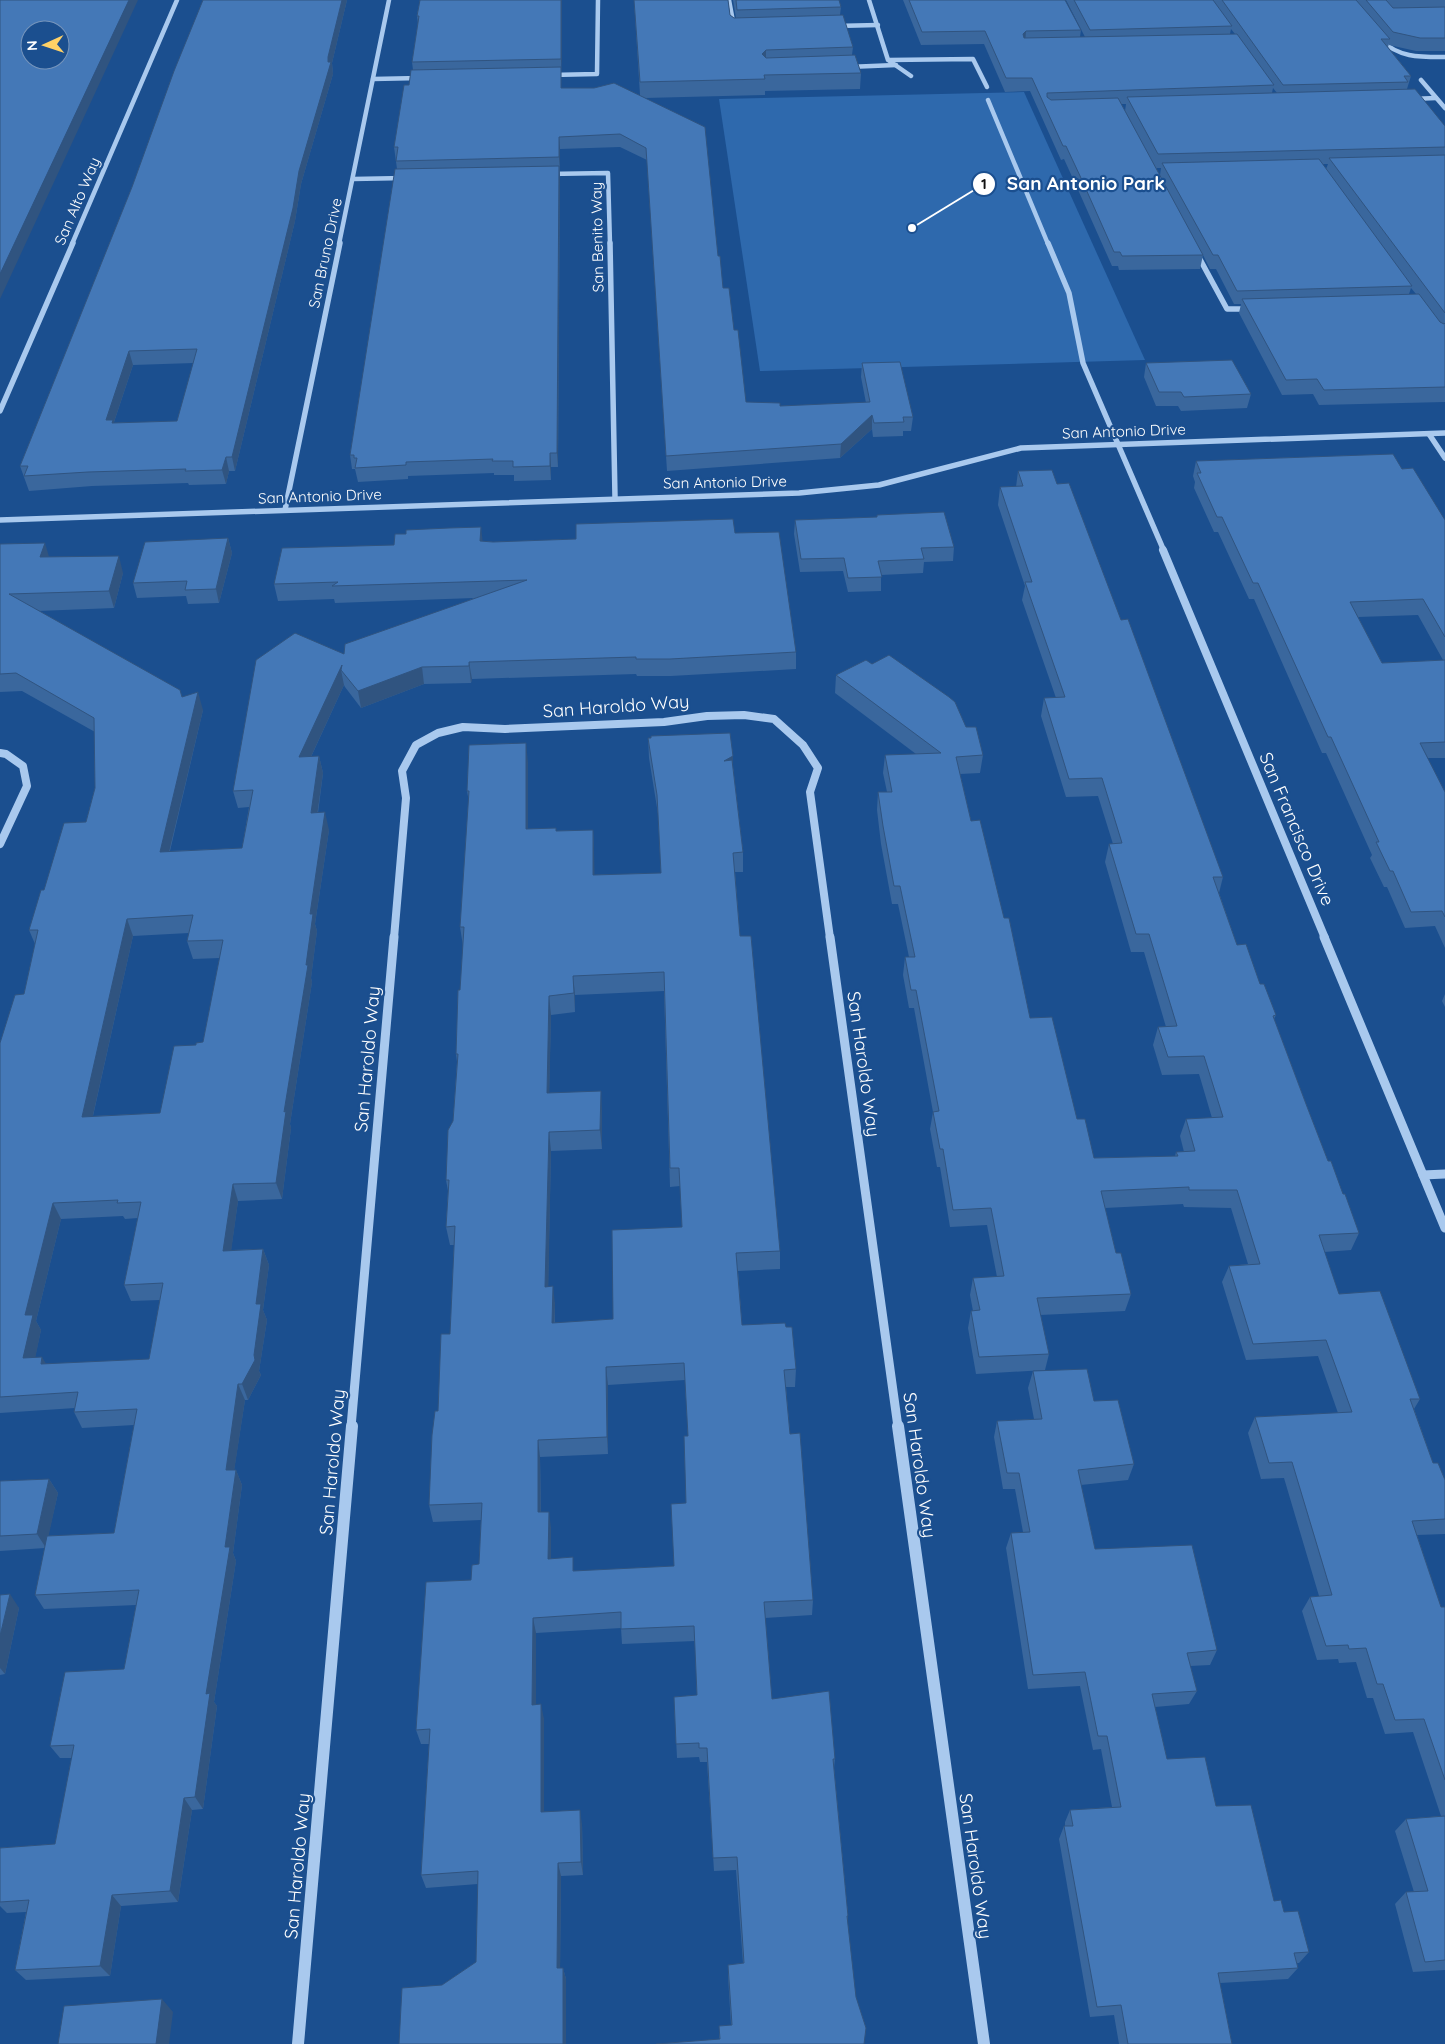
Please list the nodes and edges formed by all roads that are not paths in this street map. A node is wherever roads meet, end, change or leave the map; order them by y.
1 (177, 0) edge
2 (389, 0) edge
3 (598, 0) edge
4 (729, 0) edge
5 (869, 0) edge
6 (878, 25) junction
7 (830, 26) edge
8 (744, 29) edge
9 (1374, 32) edge
10 (1445, 57) edge
11 (888, 60) junction
12 (896, 65) junction
13 (840, 67) edge
14 (549, 75) edge
15 (911, 76) dead end
16 (422, 78) edge
17 (373, 79) junction
18 (1421, 80) dead end
19 (987, 87) dead end
20 (1436, 98) junction
21 (1407, 99) edge
22 (988, 100) dead end
23 (1445, 108) edge
24 (540, 175) edge
25 (412, 178) edge
26 (353, 179) junction
27 (1194, 249) edge
28 (1257, 309) edge
29 (0, 411) edge
30 (1445, 433) edge
31 (1429, 434) junction
32 (1119, 443) junction
33 (1445, 458) edge
34 (615, 497) junction
35 (284, 510) junction
36 (0, 520) edge
37 (0, 753) edge
38 (0, 844) edge
39 (1445, 1174) edge
40 (1423, 1175) junction
41 (1445, 1228) edge
42 (298, 2044) edge
43 (984, 2044) edge

1 - 29 street, San Alto Way
2 - 17 street, San Bruno Drive
3 - 14 street
4 - 8 street
5 - 6 street
6 - 7 street
6 - 11 street
9 - 10 street
11 - 12 street
11 - 19 street
12 - 13 street
12 - 15 street
16 - 17 street
17 - 26 street, San Bruno Drive
18 - 20 street
20 - 21 street
20 - 23 street
22 - 32 street, San Francisco Drive
24 - 34 street, San Benito Way
25 - 26 street
26 - 35 street, San Bruno Drive
27 - 28 street
30 - 31 street, San Antonio Drive
31 - 32 street, San Antonio Drive
31 - 33 street
32 - 34 street, San Antonio Drive
32 - 40 street, San Francisco Drive
34 - 35 street, San Antonio Drive
35 - 36 street, San Antonio Drive
37 - 38 street
39 - 40 street
40 - 41 street, San Francisco Drive
42 - 43 street, San Haroldo Way

